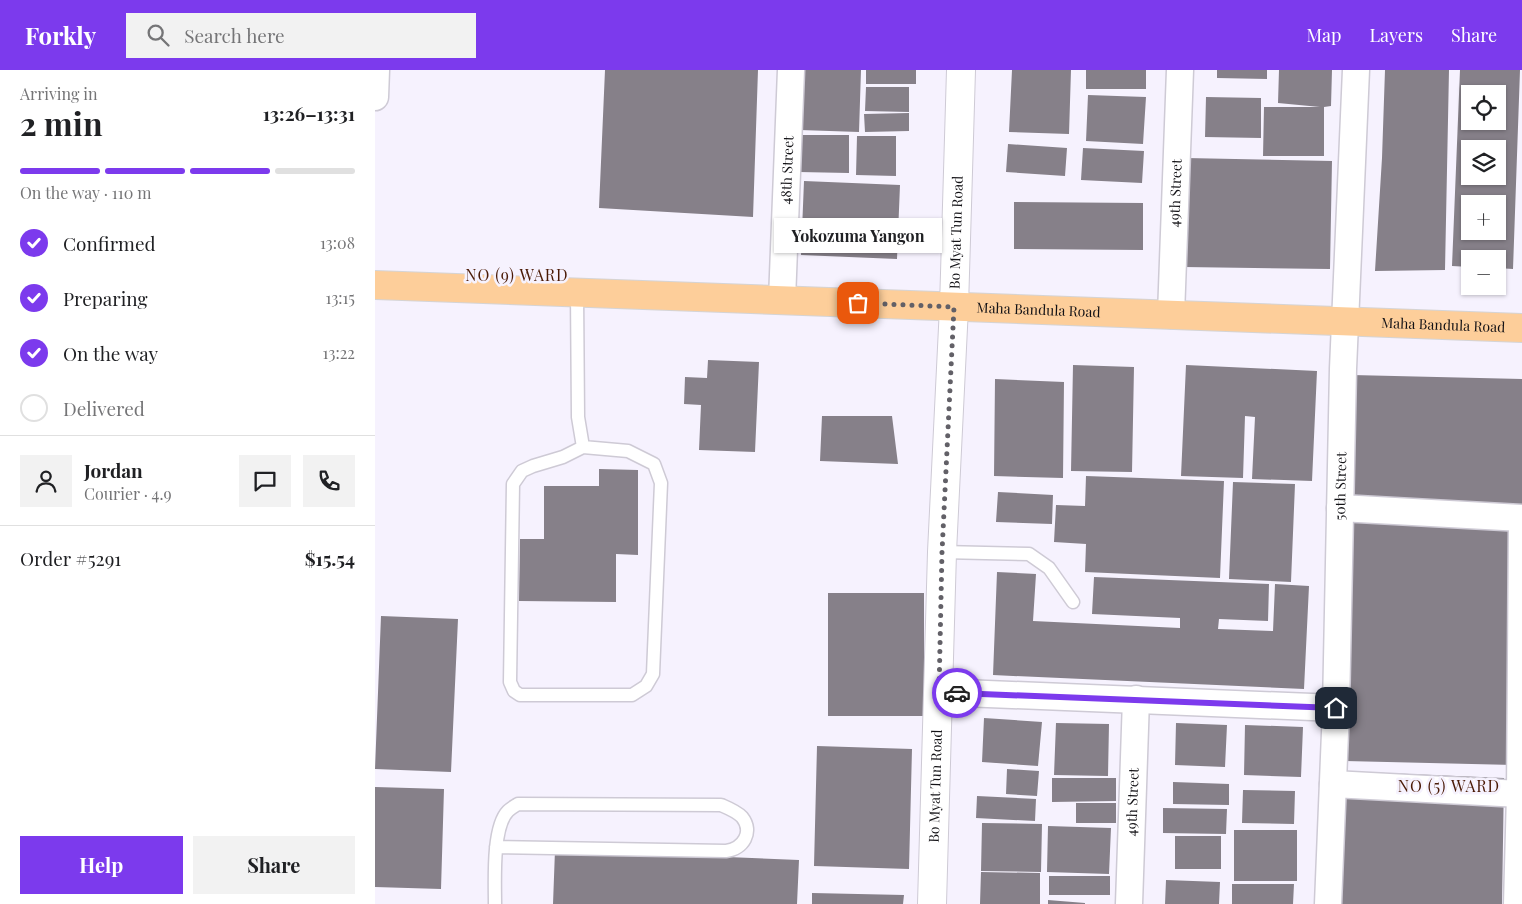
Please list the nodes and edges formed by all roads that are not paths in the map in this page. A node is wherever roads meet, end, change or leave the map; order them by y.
1 (376, 70) edge
2 (791, 70) edge
3 (961, 70) edge
4 (1181, 70) edge
5 (1357, 70) edge
6 (375, 97) edge
7 (375, 286) edge
8 (577, 293) junction
9 (782, 300) junction
10 (954, 307) junction
11 (1171, 315) junction
12 (1346, 315) junction
13 (1522, 328) edge
14 (583, 447) junction
15 (1340, 508) junction
16 (1522, 520) edge
17 (942, 552) junction
18 (1073, 602) dead end
19 (939, 692) junction
20 (1136, 699) junction
21 (1336, 708) junction
22 (1333, 784) junction
23 (1520, 794) junction
24 (496, 847) junction
25 (495, 904) edge
26 (932, 904) edge
27 (1129, 904) edge
28 (1328, 904) edge
29 (1517, 904) edge

1 - 6 street
2 - 9 street, 48th Street
3 - 10 main road, Bo Myat Tun Road
4 - 11 street, 49th Street
5 - 12 street, 50th Street
7 - 8 main road, Maha Bandula Road
8 - 9 main road, Maha Bandula Road
8 - 14 lane
9 - 10 main road, Maha Bandula Road
10 - 11 main road, Maha Bandula Road
10 - 17 main road, Bo Myat Tun Road
11 - 12 main road, Maha Bandula Road
12 - 13 main road, Maha Bandula Road
12 - 15 street, 50th Street
14 - 14 lane
15 - 16 street
15 - 21 street, 50th Street
16 - 23 street
17 - 18 lane
17 - 19 main road, Bo Myat Tun Road
19 - 20 street
19 - 26 main road, Bo Myat Tun Road
20 - 21 street
20 - 27 street, 49th Street
21 - 22 street, 50th Street
22 - 23 street
22 - 28 street, 50th Street
23 - 29 street
24 - 24 lane
24 - 25 lane

